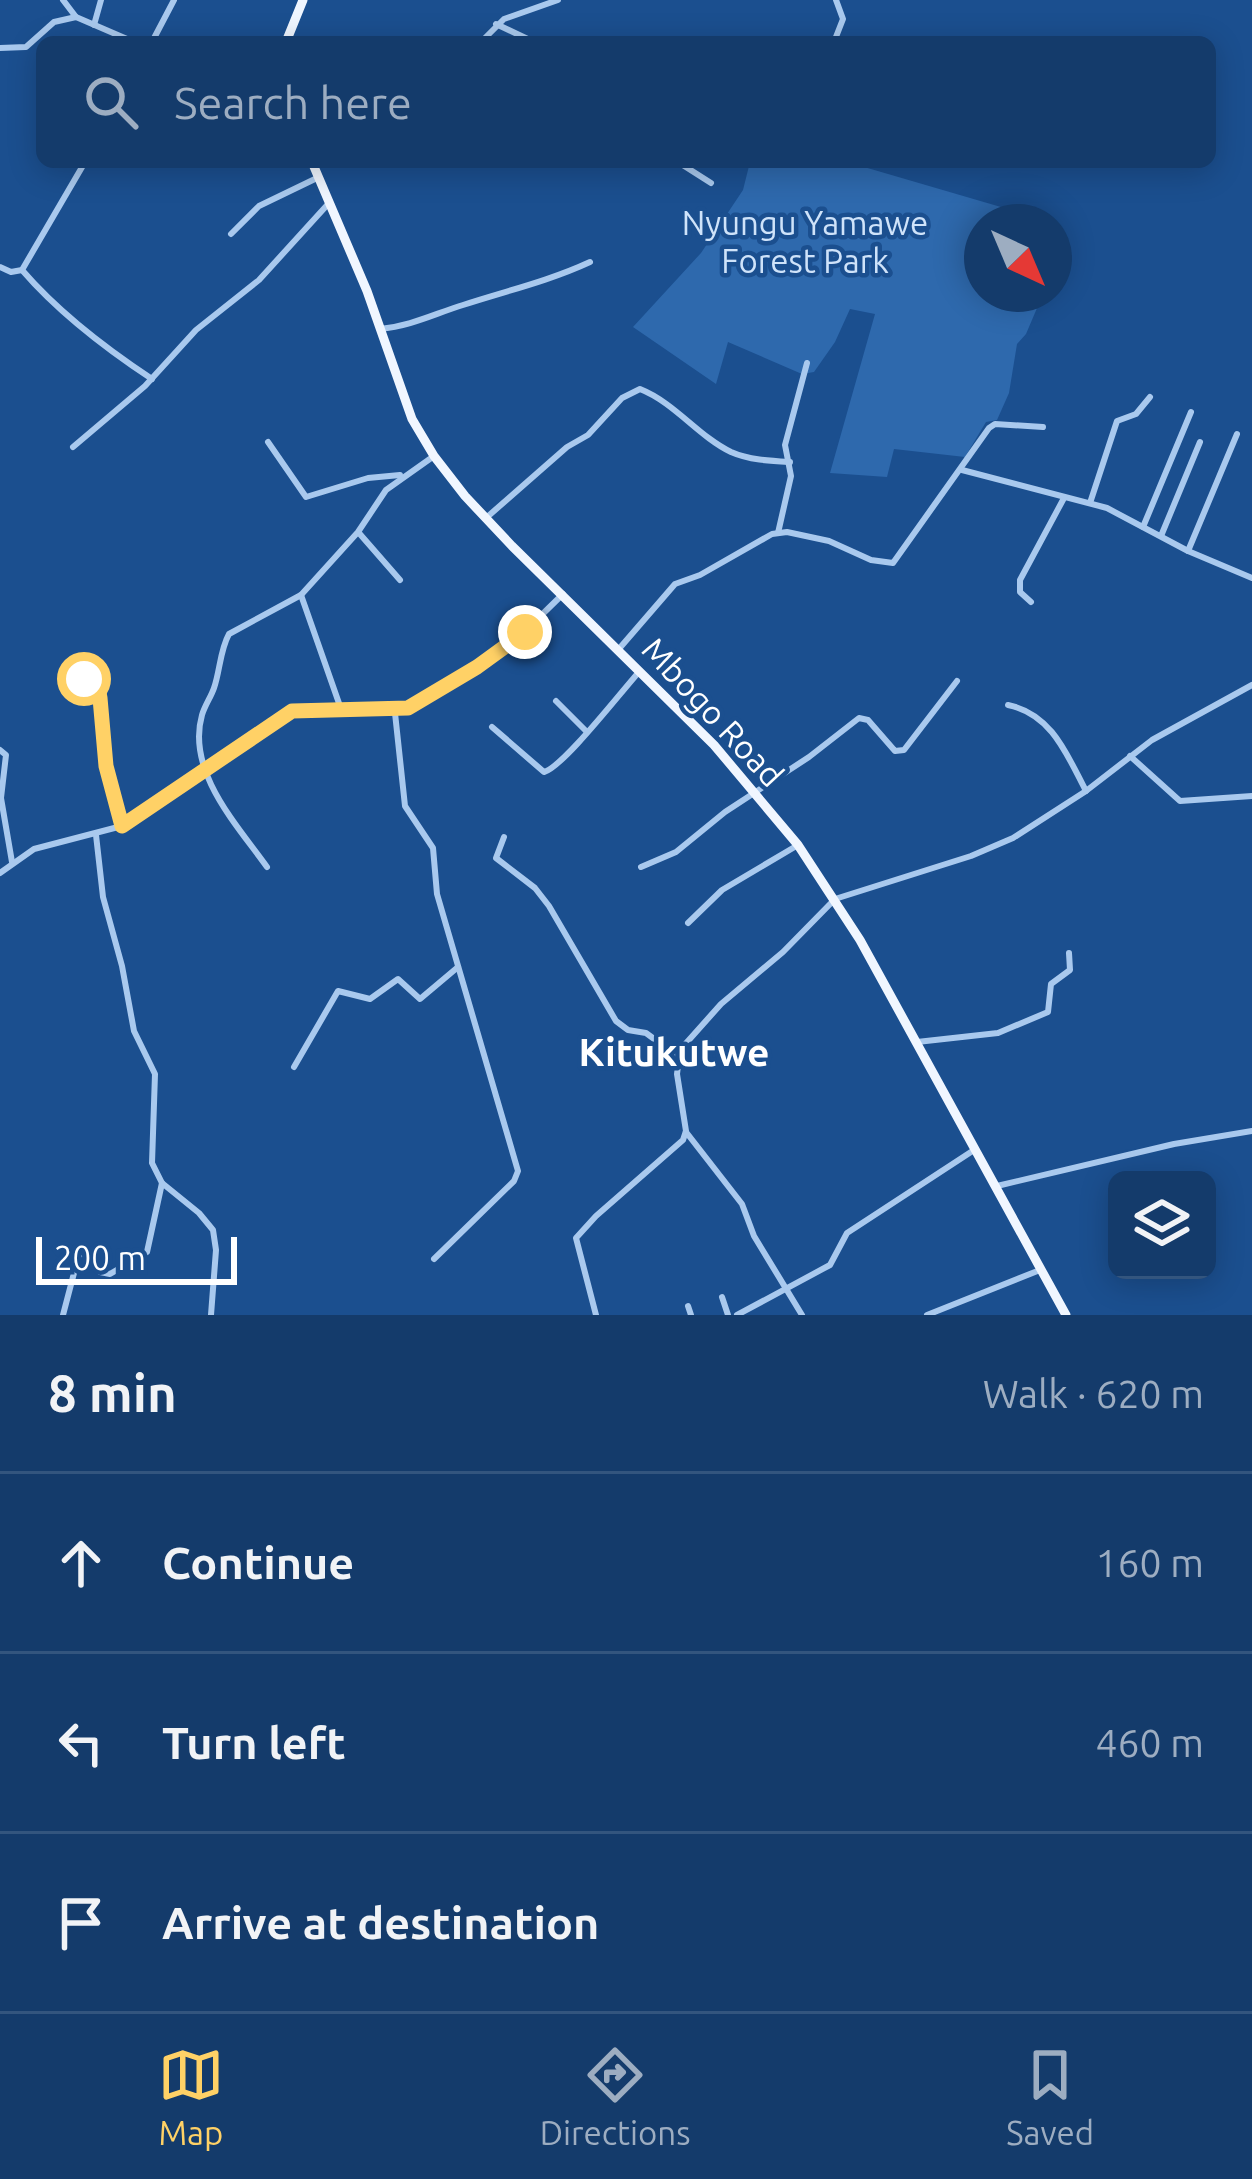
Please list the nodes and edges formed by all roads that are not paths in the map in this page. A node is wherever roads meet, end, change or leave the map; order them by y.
1 (63, 0) edge
2 (101, 0) edge
3 (174, 0) edge
4 (303, 0) edge
5 (559, 0) edge
6 (836, 0) edge
7 (76, 17) junction
8 (496, 24) junction
9 (94, 25) junction
10 (38, 36) edge
11 (120, 36) edge
12 (155, 36) edge
13 (288, 36) edge
14 (486, 36) edge
15 (521, 36) edge
16 (836, 36) edge
17 (36, 38) edge
18 (0, 48) edge
19 (82, 168) edge
20 (314, 168) edge
21 (687, 168) edge
22 (318, 178) junction
23 (711, 183) dead end
24 (329, 203) junction
25 (231, 234) dead end
26 (590, 262) dead end
27 (0, 267) edge
28 (22, 270) junction
29 (380, 329) junction
30 (807, 363) dead end
31 (152, 379) junction
32 (1150, 397) dead end
33 (1191, 412) dead end
34 (1043, 427) dead end
35 (1237, 434) dead end
36 (268, 442) dead end
37 (1199, 442) dead end
38 (73, 447) dead end
39 (434, 456) junction
40 (790, 462) junction
41 (962, 470) junction
42 (403, 475) junction
43 (1064, 498) junction
44 (1090, 503) junction
45 (486, 518) junction
46 (1143, 527) junction
47 (358, 532) junction
48 (778, 532) junction
49 (1161, 536) junction
50 (1188, 551) junction
51 (1252, 578) edge
52 (400, 580) dead end
53 (563, 594) junction
54 (302, 596) junction
55 (1031, 602) dead end
56 (618, 650) junction
57 (639, 672) junction
58 (84, 679) dead end
59 (957, 681) dead end
60 (1252, 686) edge
61 (556, 701) dead end
62 (1008, 705) dead end
63 (341, 709) junction
64 (395, 711) junction
65 (492, 728) dead end
66 (586, 731) junction
67 (0, 750) edge
68 (1130, 756) junction
69 (205, 770) junction
70 (1086, 791) junction
71 (755, 794) junction
72 (1252, 796) edge
73 (122, 826) junction
74 (96, 835) junction
75 (504, 836) dead end
76 (797, 845) junction
77 (12, 862) junction
78 (267, 867) dead end
79 (640, 867) dead end
80 (0, 873) edge
81 (835, 899) junction
82 (688, 923) dead end
83 (1069, 953) dead end
84 (459, 966) junction
85 (914, 1042) junction
86 (680, 1058) junction
87 (294, 1067) dead end
88 (686, 1131) junction
89 (1252, 1131) edge
90 (974, 1150) junction
91 (161, 1183) junction
92 (994, 1186) junction
93 (434, 1259) dead end
94 (1040, 1270) junction
95 (785, 1288) junction
96 (722, 1297) dead end
97 (63, 1315) edge
98 (211, 1315) edge
99 (596, 1315) edge
100 (733, 1315) edge
101 (802, 1315) edge
102 (927, 1315) edge
103 (1066, 1315) edge

1 - 7 street
2 - 9 street
3 - 12 street
4 - 13 main road
5 - 8 street
6 - 16 street
7 - 9 street
7 - 10 street
8 - 14 street
8 - 15 street
9 - 11 street
17 - 18 street
19 - 28 street
20 - 22 main road, Mbogo Road
21 - 23 street
22 - 24 main road, Mbogo Road
22 - 25 street
24 - 29 main road, Mbogo Road
24 - 31 street
26 - 29 street
27 - 28 street
28 - 31 street
29 - 39 main road, Mbogo Road
30 - 40 street
31 - 38 street
32 - 44 street
33 - 46 street
34 - 41 street
35 - 50 street
36 - 42 street
37 - 49 street
39 - 42 street
39 - 45 main road, Mbogo Road
40 - 45 street
40 - 48 street
41 - 43 street
41 - 48 street
42 - 47 street
43 - 44 street
43 - 55 street
44 - 46 street
45 - 53 main road, Mbogo Road
46 - 49 street
47 - 52 street
47 - 54 street
48 - 56 street
49 - 50 street
50 - 51 street
53 - 56 main road, Mbogo Road
53 - 64 street
54 - 63 street
54 - 69 street
56 - 57 main road, Mbogo Road
57 - 66 street
57 - 71 main road, Mbogo Road
58 - 73 street
59 - 71 street
60 - 68 street
61 - 66 street
62 - 70 street
63 - 64 street
63 - 69 street
64 - 84 street
65 - 66 street
67 - 77 street
68 - 70 street
68 - 72 street
69 - 73 street
69 - 78 street
70 - 81 street
71 - 76 main road, Mbogo Road
71 - 79 street
73 - 74 street
74 - 77 street
74 - 91 street
75 - 86 street
76 - 81 main road, Mbogo Road
76 - 82 street
77 - 80 street
81 - 85 main road, Mbogo Road
81 - 86 street
83 - 85 street
84 - 87 street
84 - 93 street
85 - 90 main road, Mbogo Road
86 - 88 street
88 - 95 street
88 - 99 street
89 - 92 street
90 - 92 main road, Mbogo Road
90 - 95 street
91 - 97 street
91 - 98 street
92 - 94 main road, Mbogo Road
94 - 102 street
94 - 103 main road, Mbogo Road
95 - 100 street
95 - 101 street
96 - 100 street

